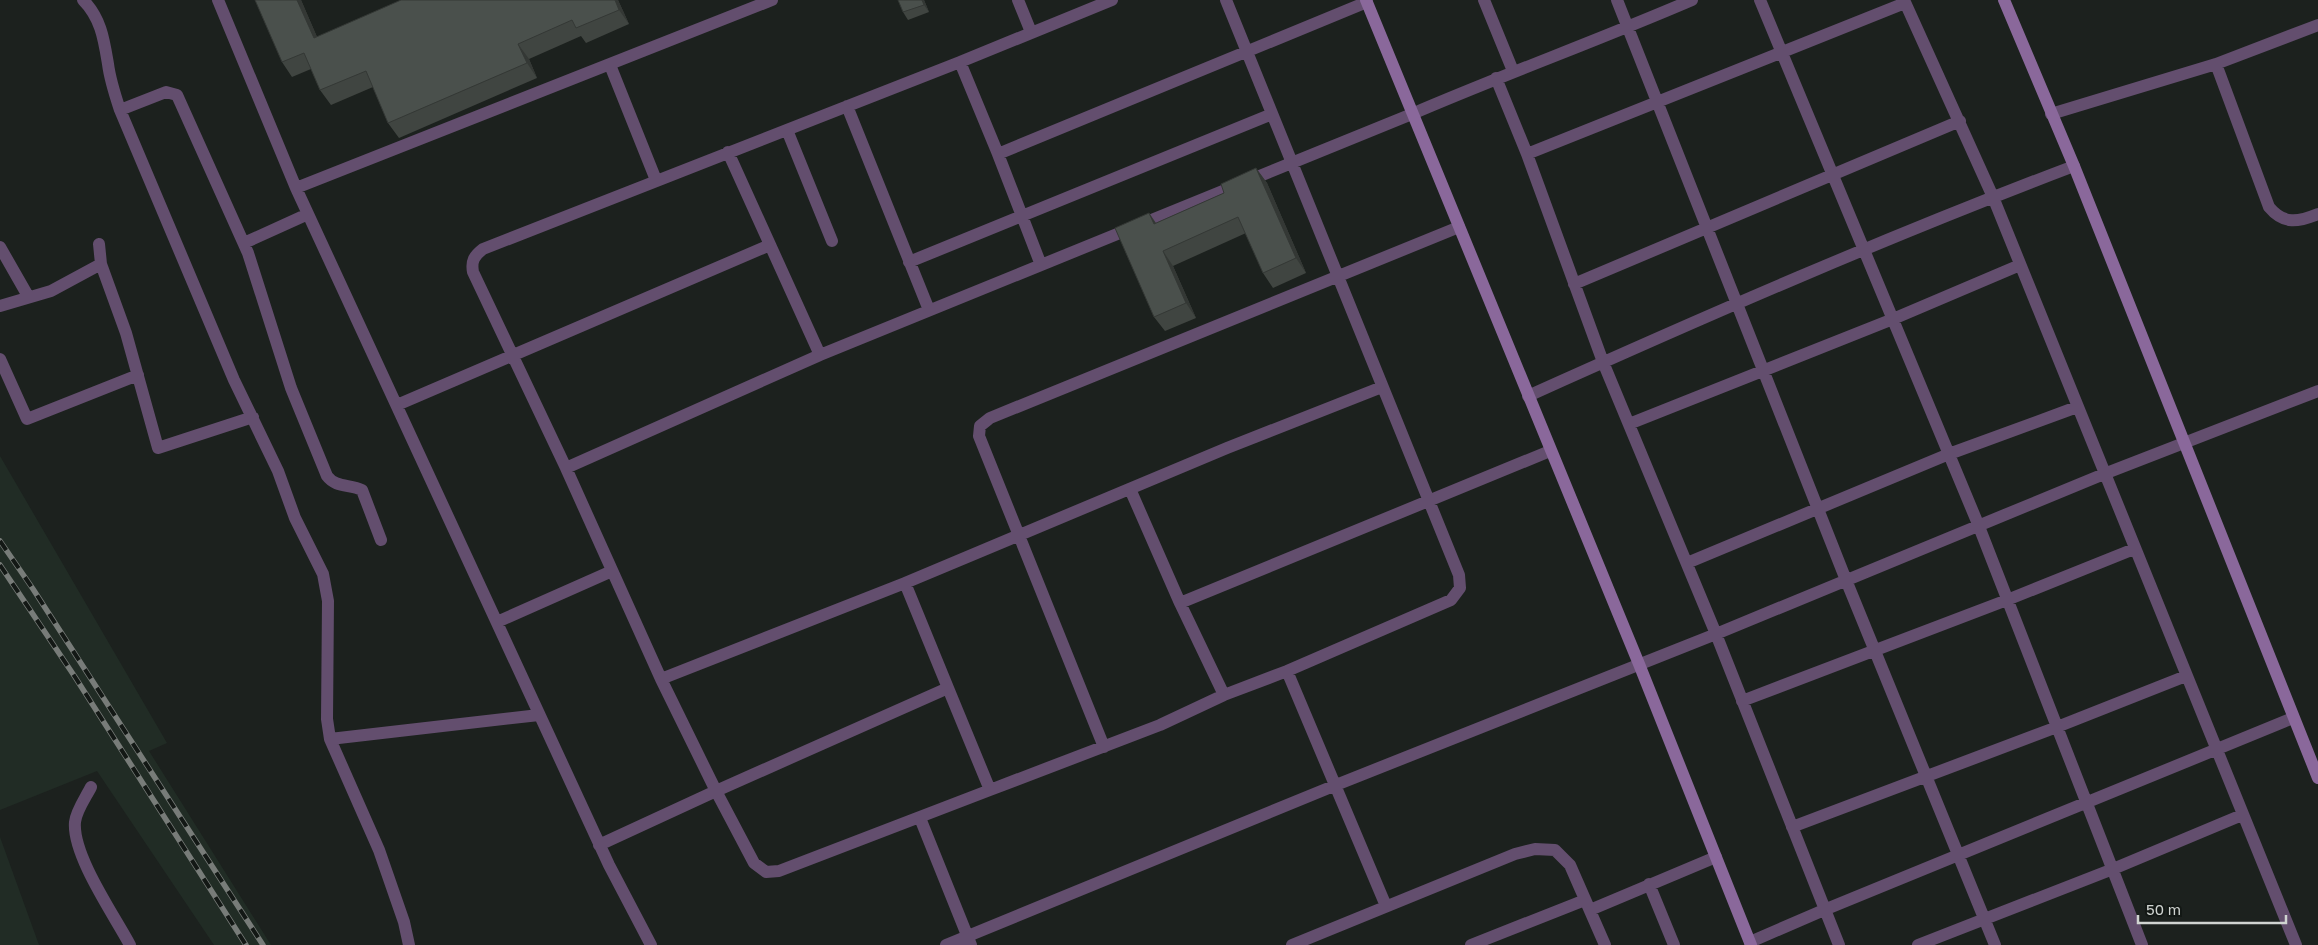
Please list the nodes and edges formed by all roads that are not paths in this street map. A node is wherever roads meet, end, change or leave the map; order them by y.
1 (83, 0) edge
2 (218, 0) edge
3 (772, 0) edge
4 (1018, 0) edge
5 (1112, 0) edge
6 (1226, 0) edge
7 (1484, 0) edge
8 (1617, 0) edge
9 (1692, 0) edge
10 (1760, 0) edge
11 (2004, 0) edge
12 (1366, 1) edge
13 (1904, 2) edge
14 (2318, 25) edge
15 (1628, 27) junction
16 (1031, 32) junction
17 (1247, 51) junction
18 (1782, 52) junction
19 (960, 62) junction
20 (610, 64) junction
21 (2216, 64) junction
22 (1513, 71) junction
23 (1496, 78) junction
24 (1657, 102) junction
25 (846, 106) junction
26 (120, 110) junction
27 (1272, 114) junction
28 (1412, 114) junction
29 (2051, 114) junction
30 (1960, 121) junction
31 (786, 130) junction
32 (728, 152) junction
33 (998, 154) junction
34 (1527, 154) junction
35 (1292, 163) junction
36 (2074, 166) junction
37 (1833, 176) junction
38 (656, 180) junction
39 (296, 188) junction
40 (1993, 197) junction
41 (308, 214) junction
42 (2318, 214) edge
43 (1022, 216) junction
44 (1459, 227) junction
45 (1706, 228) junction
46 (832, 241) dead end
47 (99, 244) dead end
48 (244, 244) junction
49 (770, 245) junction
50 (0, 247) edge
51 (1865, 251) junction
52 (909, 262) junction
53 (100, 264) junction
54 (1041, 265) junction
55 (2020, 265) junction
56 (1338, 276) junction
57 (1574, 284) junction
58 (28, 296) junction
59 (1736, 304) junction
60 (0, 306) edge
61 (929, 310) junction
62 (1893, 319) junction
63 (512, 354) junction
64 (820, 355) junction
65 (0, 359) edge
66 (1603, 362) junction
67 (1762, 370) junction
68 (138, 375) junction
69 (1382, 387) junction
70 (2318, 391) edge
71 (1528, 396) junction
72 (398, 405) junction
73 (2077, 407) junction
74 (253, 416) junction
75 (1629, 424) junction
76 (2185, 442) junction
77 (1550, 451) junction
78 (1948, 454) junction
79 (566, 468) junction
80 (2104, 474) junction
81 (1130, 489) junction
82 (1428, 500) junction
83 (1818, 509) junction
84 (1978, 524) junction
85 (1018, 536) junction
86 (381, 540) dead end
87 (2134, 549) junction
88 (1687, 563) junction
89 (612, 571) junction
90 (1846, 580) junction
91 (905, 583) junction
92 (2007, 600) junction
93 (1180, 603) junction
94 (497, 622) junction
95 (1716, 634) junction
96 (1874, 649) junction
97 (1639, 664) junction
98 (1287, 671) junction
99 (2186, 676) junction
100 (661, 679) junction
101 (948, 688) junction
102 (1224, 695) junction
103 (1742, 701) junction
104 (539, 715) junction
105 (2293, 718) junction
106 (2057, 728) junction
107 (330, 739) junction
108 (1104, 747) junction
109 (2216, 750) junction
110 (1928, 776) junction
111 (2318, 778) edge
112 (1336, 785) junction
113 (91, 787) dead end
114 (990, 790) junction
115 (716, 791) junction
116 (2087, 802) junction
117 (2242, 815) junction
118 (920, 818) junction
119 (1792, 827) junction
120 (599, 845) junction
121 (1958, 855) junction
122 (1716, 857) junction
123 (2113, 869) junction
124 (1649, 884) junction
125 (1587, 905) junction
126 (1386, 906) junction
127 (1824, 910) junction
128 (1984, 918) junction
129 (970, 940) edge
130 (1311, 941) edge
131 (1750, 944) edge
132 (130, 945) edge
133 (409, 945) edge
134 (651, 945) edge
135 (946, 945) edge
136 (1292, 945) edge
137 (1471, 945) edge
138 (1605, 945) edge
139 (1674, 945) edge
140 (1839, 945) edge
141 (1918, 945) edge
142 (1995, 945) edge
143 (2142, 945) edge
144 (2296, 945) edge

1 - 26 street
2 - 39 street
3 - 20 street
4 - 16 street
5 - 16 street
6 - 17 street
7 - 22 street
8 - 15 street
9 - 15 street
10 - 18 street
11 - 29 street
12 - 17 street
12 - 28 street
13 - 18 street
13 - 30 street
14 - 21 street
15 - 22 street
15 - 24 street
16 - 19 street
17 - 27 street
17 - 33 street
18 - 24 street
18 - 37 street
19 - 25 street
19 - 33 street
20 - 38 street
20 - 39 street
21 - 29 street
21 - 42 street
22 - 23 street
23 - 28 street
23 - 34 street
24 - 34 street
24 - 45 street
25 - 31 street
25 - 52 street
26 - 48 street
26 - 74 street
27 - 35 street
27 - 43 street
28 - 35 street
28 - 44 street
29 - 36 street
30 - 37 street
30 - 40 street
31 - 32 street
31 - 46 street
32 - 38 street
32 - 49 street
33 - 43 street
34 - 57 street
35 - 54 street
35 - 56 street
36 - 40 street
36 - 76 street
37 - 45 street
37 - 51 street
38 - 63 street
39 - 41 street
40 - 51 street
40 - 55 street
41 - 48 street
41 - 72 street
43 - 52 street
43 - 54 street
44 - 56 street
44 - 71 street
45 - 57 street
45 - 59 street
47 - 53 street
48 - 86 street
49 - 63 street
49 - 64 street
50 - 58 street
51 - 59 street
51 - 62 street
52 - 61 street
53 - 58 street
53 - 68 street
54 - 61 street
55 - 62 street
55 - 73 street
56 - 69 street
56 - 85 street
57 - 66 street
58 - 60 street
59 - 66 street
59 - 67 street
61 - 64 street
62 - 67 street
62 - 78 street
63 - 72 street
63 - 79 street
64 - 79 street
65 - 68 street
66 - 71 street
66 - 75 street
67 - 75 street
67 - 83 street
68 - 74 street
69 - 81 street
69 - 82 street
70 - 76 street
71 - 77 street
72 - 94 street
73 - 78 street
73 - 80 street
74 - 107 street
75 - 88 street
76 - 80 street
76 - 105 street
77 - 82 street
77 - 97 street
78 - 83 street
78 - 84 street
79 - 89 street
80 - 84 street
80 - 87 street
81 - 85 street
81 - 93 street
82 - 93 street
82 - 98 street
83 - 88 street
83 - 90 street
84 - 90 street
84 - 92 street
85 - 91 street
85 - 108 street
87 - 92 street
87 - 99 street
88 - 95 street
89 - 94 street
89 - 100 street
90 - 95 street
90 - 96 street
91 - 100 street
91 - 101 street
92 - 96 street
92 - 106 street
93 - 102 street
94 - 104 street
95 - 97 street
95 - 103 street
96 - 103 street
96 - 110 street
97 - 112 street
97 - 122 street
98 - 102 street
98 - 112 street
99 - 106 street
99 - 109 street
100 - 115 street
101 - 114 street
101 - 115 street
102 - 108 street
103 - 119 street
104 - 107 street
104 - 120 street
105 - 109 street
105 - 111 street
106 - 110 street
106 - 116 street
107 - 133 street
108 - 114 street
109 - 116 street
109 - 117 street
110 - 119 street
110 - 121 street
112 - 126 street
112 - 129 street
113 - 132 street
114 - 118 street
115 - 118 street
115 - 120 street
116 - 121 street
116 - 123 street
117 - 123 street
117 - 144 street
118 - 129 street
119 - 127 street
120 - 134 street
121 - 127 street
121 - 128 street
122 - 124 street
122 - 131 street
123 - 128 street
123 - 143 street
124 - 125 street
124 - 139 street
125 - 126 street
125 - 137 street
125 - 138 street
126 - 130 street
127 - 131 street
127 - 140 street
128 - 141 street
128 - 142 street
129 - 135 street
130 - 136 street

